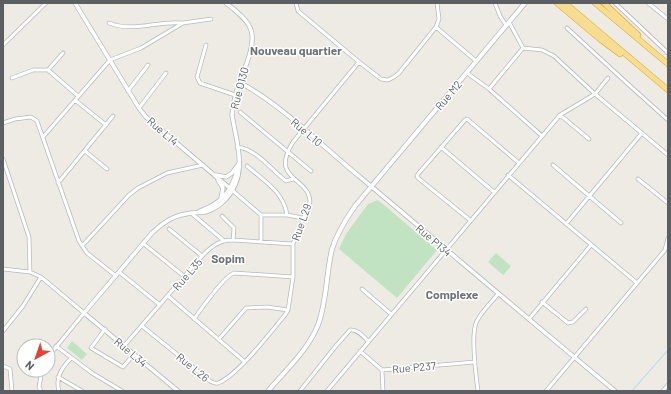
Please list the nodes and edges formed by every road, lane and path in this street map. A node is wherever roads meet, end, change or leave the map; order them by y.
1 (46, 3) edge
2 (75, 3) edge
3 (296, 3) edge
4 (437, 3) edge
5 (495, 3) edge
6 (525, 3) edge
7 (557, 3) edge
8 (565, 3) edge
9 (595, 3) edge
10 (604, 3) edge
11 (615, 3) edge
12 (648, 3) edge
13 (229, 4) edge
14 (212, 19) dead end
15 (668, 20) edge
16 (109, 23) dead end
17 (183, 24) junction
18 (508, 24) junction
19 (436, 27) junction
20 (568, 28) dead end
21 (3, 45) edge
22 (206, 45) dead end
23 (523, 48) junction
24 (63, 53) dead end
25 (668, 53) edge
26 (110, 60) junction
27 (476, 61) junction
28 (359, 62) junction
29 (668, 64) edge
30 (148, 65) dead end
31 (48, 70) junction
32 (467, 73) junction
33 (166, 74) dead end
34 (12, 78) dead end
35 (608, 78) dead end
36 (654, 78) junction
37 (239, 82) junction
38 (489, 89) junction
39 (668, 90) edge
40 (128, 91) junction
41 (595, 94) junction
42 (235, 95) junction
43 (78, 96) junction
44 (75, 100) junction
45 (139, 108) junction
46 (240, 112) dead end
47 (560, 115) junction
48 (113, 116) dead end
49 (668, 120) edge
50 (3, 123) edge
51 (106, 125) junction
52 (304, 129) junction
53 (642, 133) junction
54 (542, 136) junction
55 (44, 137) junction
56 (589, 139) dead end
57 (237, 147) junction
58 (441, 147) junction
59 (85, 151) junction
60 (287, 152) junction
61 (668, 154) edge
62 (3, 159) edge
63 (239, 159) junction
64 (519, 163) junction
65 (238, 164) junction
66 (203, 165) junction
67 (553, 165) dead end
68 (247, 166) dead end
69 (107, 169) dead end
70 (311, 171) dead end
71 (211, 173) junction
72 (508, 175) junction
73 (217, 177) junction
74 (293, 179) junction
75 (638, 179) dead end
76 (58, 183) junction
77 (371, 187) junction
78 (232, 189) junction
79 (494, 192) junction
80 (590, 196) junction
81 (221, 199) junction
82 (668, 203) edge
83 (197, 212) junction
84 (191, 213) junction
85 (261, 215) junction
86 (287, 215) junction
87 (222, 216) dead end
88 (303, 218) junction
89 (470, 220) junction
90 (621, 223) dead end
91 (566, 224) junction
92 (169, 229) dead end
93 (668, 238) edge
94 (223, 240) junction
95 (233, 240) junction
96 (261, 241) junction
97 (144, 244) junction
98 (293, 244) junction
99 (591, 245) junction
100 (82, 246) junction
101 (445, 250) junction
102 (666, 251) edge
103 (202, 256) junction
104 (3, 269) edge
105 (30, 272) junction
106 (119, 272) junction
107 (116, 276) junction
108 (41, 277) junction
109 (185, 277) junction
110 (293, 277) junction
111 (637, 283) junction
112 (362, 289) dead end
113 (498, 294) junction
114 (168, 296) junction
115 (542, 302) junction
116 (160, 306) junction
117 (586, 309) dead end
118 (288, 310) junction
119 (84, 313) junction
120 (391, 314) junction
121 (529, 318) junction
122 (194, 319) junction
123 (142, 326) junction
124 (105, 329) junction
125 (3, 331) edge
126 (219, 339) junction
127 (368, 341) junction
128 (56, 346) joint
129 (124, 346) junction
130 (360, 351) junction
131 (134, 354) junction
132 (574, 357) junction
133 (70, 358) junction
134 (245, 362) junction
135 (475, 362) junction
136 (3, 366) edge
137 (382, 370) junction
138 (58, 377) junction
139 (41, 378) edge
140 (668, 385) edge
141 (115, 386) junction
142 (12, 391) edge
143 (40, 391) edge
144 (59, 391) edge
145 (82, 391) edge
146 (117, 391) edge
147 (122, 391) edge
148 (178, 391) edge
149 (268, 391) edge
150 (300, 391) edge
151 (327, 391) edge
152 (383, 391) edge
153 (478, 391) edge
154 (541, 391) edge
155 (547, 391) edge
156 (614, 391) edge
157 (663, 391) edge

1 - 21 street
2 - 26 street, Rue L14
3 - 28 street
4 - 19 street
5 - 18 street
6 - 18 main road, Rue M2
7 - 36 highway
8 - 36 highway
9 - 29 highway
10 - 29 highway
11 - 25 street
12 - 15 street
13 - 37 street, Rue O130
14 - 17 street
16 - 17 street
17 - 26 street
18 - 23 street
18 - 27 main road, Rue M2
19 - 27 street
19 - 28 street
20 - 49 street
22 - 42 street
23 - 38 street
23 - 41 street
24 - 31 street
26 - 40 street, Rue L14
26 - 43 street
27 - 32 main road, Rue M2
28 - 52 street
30 - 40 street
31 - 34 street
31 - 43 street
32 - 38 street
32 - 77 main road, Rue M2
33 - 45 street
35 - 41 street
36 - 39 highway
37 - 42 street, Rue O130
37 - 52 street, Rue L10
38 - 54 street
40 - 45 street, Rue L14
41 - 47 street
41 - 53 street
42 - 57 street, Rue O130
43 - 44 street
44 - 51 street
44 - 55 street
45 - 66 street, Rue L14
46 - 60 street
47 - 54 street
47 - 56 street
48 - 51 street
50 - 55 street
51 - 59 street
52 - 60 street
52 - 77 street, Rue L10
53 - 61 street
53 - 80 street
54 - 64 street
55 - 76 street
57 - 63 street, Rue O130
57 - 74 street
58 - 64 street
58 - 79 street
58 - 89 street
59 - 69 street
59 - 76 street
60 - 70 street
60 - 74 street, Rue L29
62 - 105 street
63 - 65 street, Rue O130
63 - 78 street, Rue O130
64 - 72 street
65 - 71 street
65 - 78 street, Rue O130
66 - 71 street, Rue L14
66 - 100 street
67 - 80 street
68 - 86 street
71 - 73 street, Rue L14
72 - 79 street
72 - 91 street
73 - 78 street, Rue L14
73 - 81 street
74 - 88 street, Rue L29
75 - 82 street
76 - 100 street
77 - 101 street, Rue P134
77 - 149 main road, Rue M2
78 - 81 street, Rue O130
78 - 83 street, Rue O130
78 - 85 street, Rue L14
79 - 89 street
80 - 90 street
80 - 91 street
81 - 83 street, Rue O130
83 - 84 street, Rue O130
84 - 94 street
84 - 97 street, Rue O130
85 - 86 street
85 - 96 street
86 - 88 street
87 - 95 street
88 - 98 street, Rue L29
89 - 101 street
91 - 99 street
92 - 103 street
93 - 102 street
94 - 95 street
94 - 103 street, Rue L35
95 - 96 street
96 - 98 street
97 - 106 street, Rue O130
97 - 109 street
98 - 110 street, Rue L29
99 - 111 street
99 - 115 street
100 - 107 street
101 - 113 street, Rue P134
101 - 120 street
102 - 111 street
103 - 109 street, Rue L35
104 - 105 street
105 - 108 street
106 - 107 street, Rue O130
106 - 116 street
107 - 119 street, Rue O130
108 - 119 street
108 - 125 street
109 - 114 street, Rue L35
110 - 118 street, Rue L29
110 - 122 street
111 - 132 street
112 - 120 street
113 - 121 street, Rue P134
113 - 135 street
114 - 116 street, Rue L35
114 - 122 street
115 - 117 street
115 - 121 street
116 - 123 street, Rue L35
118 - 126 street
118 - 134 street, Rue L29
119 - 124 street, Rue L34
119 - 128 street
120 - 127 street
121 - 132 street, Rue P134
122 - 126 street
123 - 129 street, Rue L35
123 - 134 street, Rue L26
124 - 129 street, Rue L34
124 - 131 street
126 - 134 street
127 - 130 street
127 - 150 street
128 - 133 street
129 - 131 street, Rue L34
130 - 137 street, Rue P237
130 - 151 street
131 - 148 street, Rue L34
132 - 155 street
132 - 156 street, Rue P134
133 - 138 street
133 - 141 street
135 - 137 street, Rue P237
135 - 153 street
136 - 142 street
137 - 152 street
138 - 144 street
138 - 145 street
139 - 143 street
140 - 157 street
141 - 146 street
141 - 147 street
154 - 155 street

